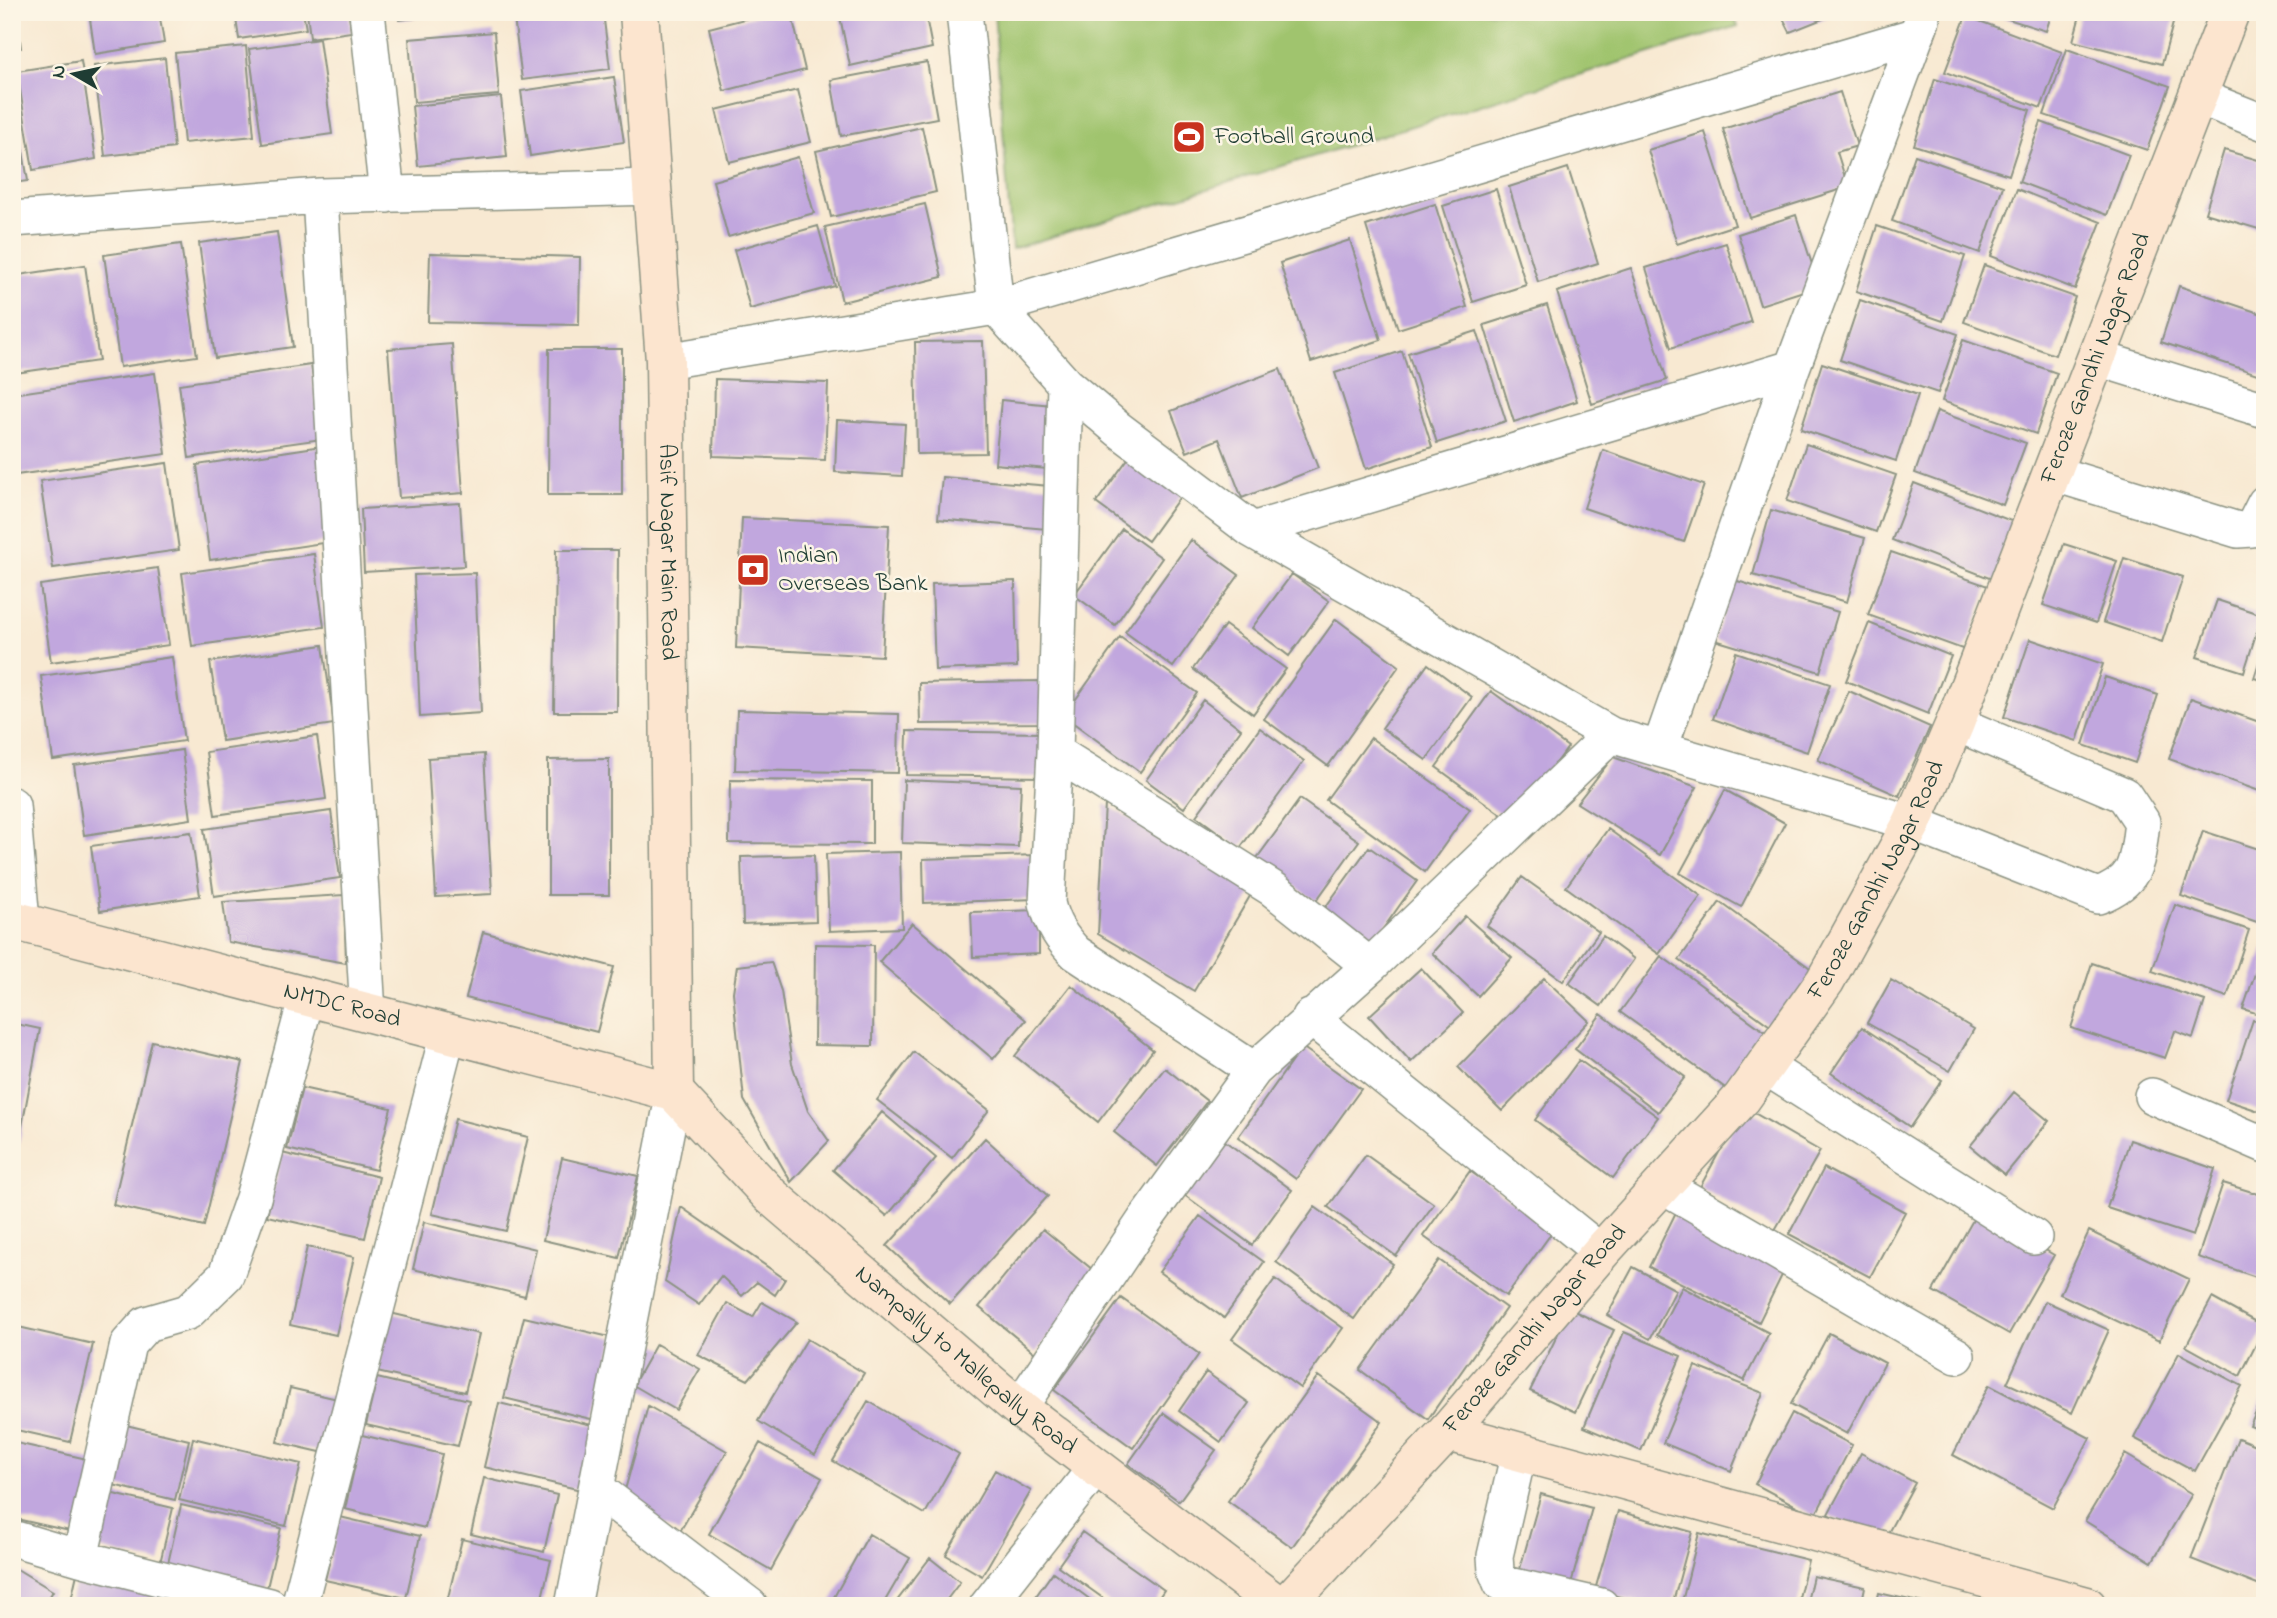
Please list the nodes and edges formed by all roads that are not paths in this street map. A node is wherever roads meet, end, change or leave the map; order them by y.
1 (367, 12) edge
2 (639, 12) edge
3 (964, 12) edge
4 (2230, 12) edge
5 (1921, 23) edge
6 (2199, 97) junction
7 (2265, 123) edge
8 (653, 187) junction
9 (320, 195) junction
10 (387, 195) junction
11 (12, 219) edge
12 (996, 307) junction
13 (2097, 358) junction
14 (665, 361) junction
15 (1792, 368) junction
16 (1065, 384) junction
17 (2265, 410) edge
18 (2052, 473) junction
19 (2265, 503) edge
20 (1252, 530) junction
21 (1955, 723) junction
22 (1611, 735) junction
23 (1660, 748) junction
24 (1055, 752) junction
25 (12, 805) edge
26 (1912, 823) junction
27 (17, 921) edge
28 (1370, 966) junction
29 (307, 996) junction
30 (368, 1013) junction
31 (1310, 1017) junction
32 (448, 1034) junction
33 (1764, 1066) junction
34 (1254, 1070) junction
35 (674, 1092) junction
36 (2152, 1096) dead end
37 (2265, 1145) edge
38 (1662, 1185) junction
39 (2034, 1237) dead end
40 (1601, 1252) junction
41 (1957, 1356) dead end
42 (1019, 1408) junction
43 (1447, 1432) junction
44 (1519, 1452) junction
45 (1097, 1466) junction
46 (597, 1489) junction
47 (12, 1538) edge
48 (80, 1558) junction
49 (270, 1606) edge
50 (299, 1606) edge
51 (573, 1606) edge
52 (750, 1606) edge
53 (987, 1606) edge
54 (1279, 1606) edge
55 (1285, 1606) edge
56 (1601, 1606) edge
57 (2087, 1606) edge

1 - 10 street
2 - 8 street, Asif Nagar Main Road
3 - 12 street
4 - 6 street, Feroze Gandhi Nagar Road
5 - 12 street
5 - 15 street
6 - 7 street
6 - 13 street, Feroze Gandhi Nagar Road
8 - 10 street
8 - 14 street, Asif Nagar Main Road
9 - 10 street
9 - 11 street
9 - 30 street
12 - 14 street
12 - 16 street
13 - 17 street
13 - 18 street, Feroze Gandhi Nagar Road
14 - 35 street, Asif Nagar Main Road
15 - 20 street
15 - 23 street
16 - 20 street
16 - 24 street
18 - 19 street
18 - 21 street, Feroze Gandhi Nagar Road
20 - 22 street
21 - 26 street, Feroze Gandhi Nagar Road
21 - 26 street
22 - 23 street
22 - 28 street
23 - 26 street
24 - 28 street
24 - 34 street
25 - 27 street
26 - 33 street, Feroze Gandhi Nagar Road
27 - 29 street, NMDC Road
28 - 31 street
29 - 30 street, NMDC Road
29 - 48 street
30 - 32 street, NMDC Road
31 - 34 street
31 - 40 street
32 - 35 street, NMDC Road
32 - 50 street
33 - 38 street, Feroze Gandhi Nagar Road
33 - 39 street
34 - 42 street
35 - 42 street, Nampally to Mallepally Road
35 - 46 street
36 - 37 street
38 - 40 street, Feroze Gandhi Nagar Road
38 - 41 street
40 - 43 street, Feroze Gandhi Nagar Road
42 - 45 street, Nampally to Mallepally Road
43 - 44 street
43 - 55 street, Feroze Gandhi Nagar Road
44 - 56 street
44 - 57 street
45 - 53 street
45 - 54 street, Nampally to Mallepally Road
46 - 51 street
46 - 52 street
47 - 48 street
48 - 49 street

